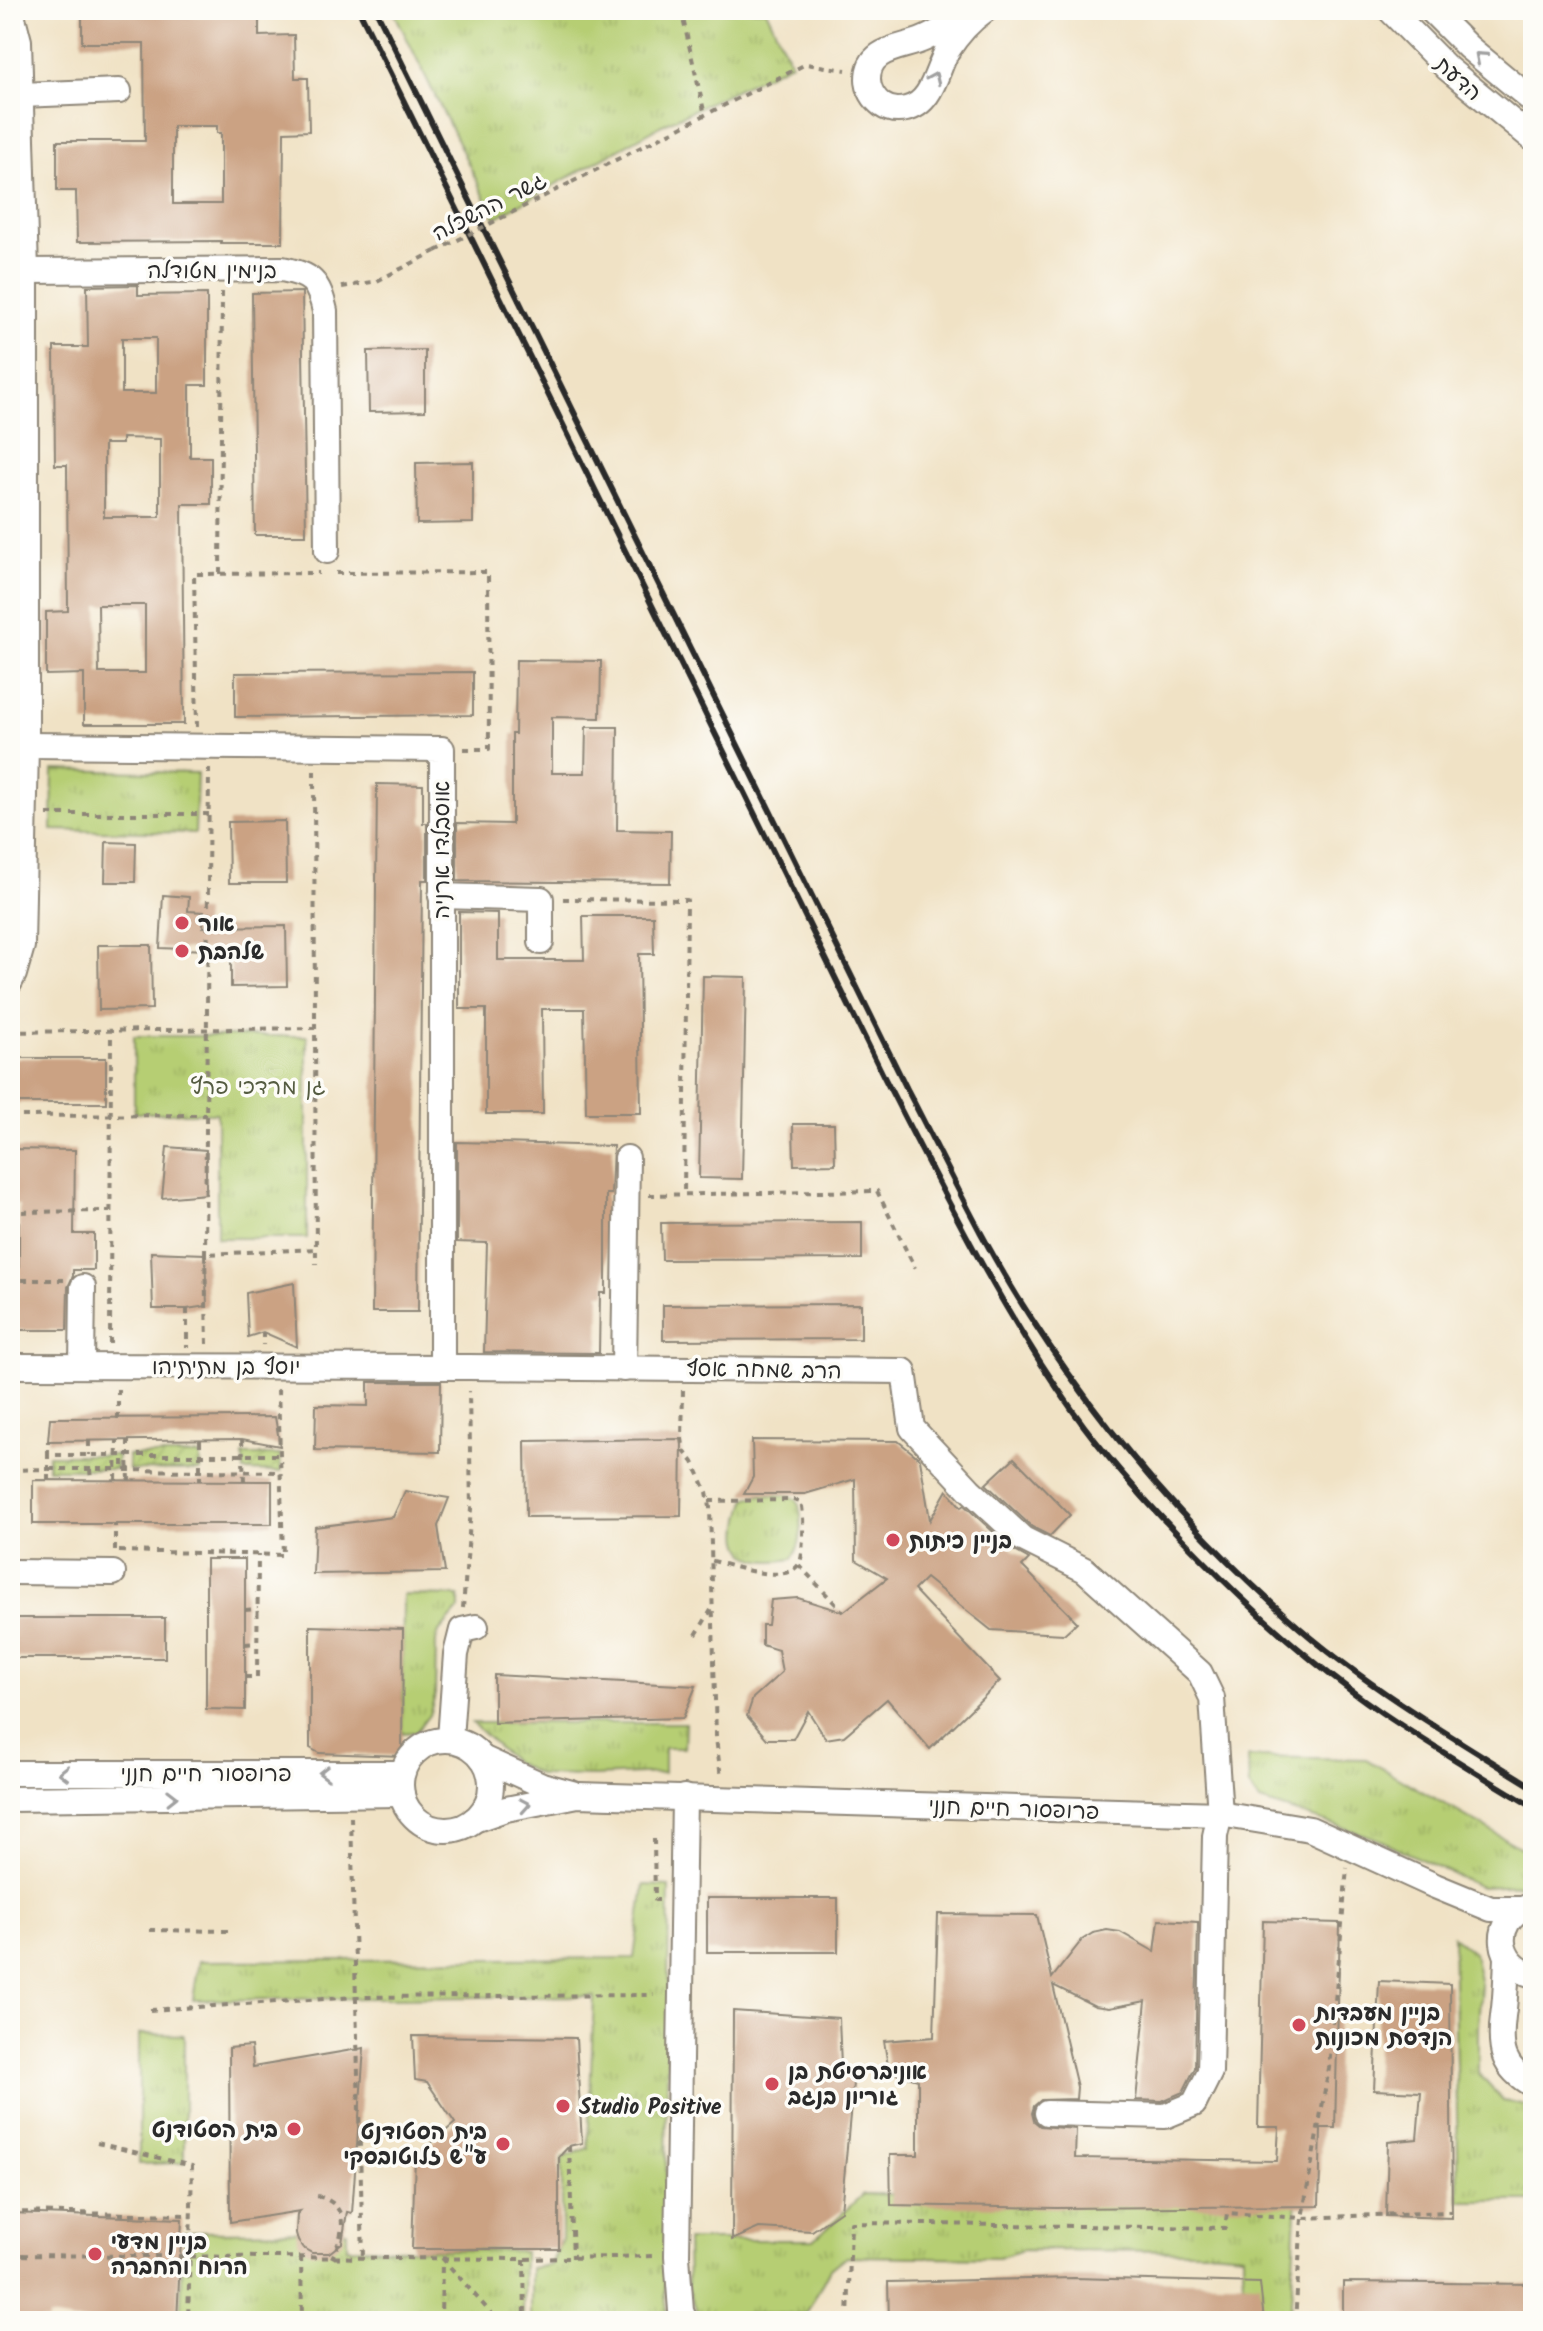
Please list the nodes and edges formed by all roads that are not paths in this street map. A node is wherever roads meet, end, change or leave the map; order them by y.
1 (11, 10) edge
2 (978, 10) edge
3 (985, 10) edge
4 (1390, 10) edge
5 (1431, 10) edge
6 (119, 91) dead end
7 (21, 95) junction
8 (1532, 100) edge
9 (1533, 139) edge
10 (26, 271) junction
11 (327, 551) dead end
12 (18, 588) edge
13 (26, 745) junction
14 (441, 896) junction
15 (541, 942) dead end
16 (10, 982) edge
17 (627, 1158) dead end
18 (83, 1287) dead end
19 (10, 1366) edge
20 (82, 1366) junction
21 (442, 1367) junction
22 (624, 1369) junction
23 (114, 1562) road end
24 (10, 1572) edge
25 (469, 1629) road end
26 (450, 1739) junction
27 (482, 1758) junction
28 (10, 1773) edge
29 (402, 1784) junction
30 (578, 1795) junction
31 (684, 1797) junction
32 (10, 1799) edge
33 (1220, 1814) junction
34 (474, 1820) junction
35 (1435, 1886) junction
36 (1527, 1907) edge
37 (1505, 1950) junction
38 (1533, 1977) edge
39 (1503, 2016) junction
40 (1533, 2085) edge
41 (1047, 2113) dead end
42 (685, 2321) edge

1 - 7 street
2 -> 3 street
4 - 9 street, הדעת
8 -> 5 street, הדעת
6 - 7 street
7 - 10 street
10 - 11 street, בנימין מטודלה
10 - 12 street
12 - 13 street
13 - 14 street, אוסבלדו ארניה
13 - 16 street
14 - 15 street
14 - 21 street, אוסבלדו ארניה
17 - 22 street
18 - 20 street
19 - 20 street, יוסף בן מתיתיהו
20 - 21 street, יוסף בן מתיתיהו
21 - 22 street, הרב שמחה אסף
22 - 33 street, הרב שמחה אסף
23 - 24 street
25 - 26 street
26 - 27 street
26 - 29 street
27 - 30 street, פרופסור חיים חנני
27 - 34 street
29 -> 28 street, פרופסור חיים חנני
32 -> 29 street, פרופסור חיים חנני
29 - 34 street
30 - 31 street, פרופסור חיים חנני
34 -> 30 street, פרופסור חיים חנני
31 - 33 street, פרופסור חיים חנני
31 - 42 street
33 - 35 street, פרופסור חיים חנני
33 - 41 street
35 - 36 street, פרופסור חיים חנני
35 - 37 street, פרופסור חיים חנני
36 - 37 street
37 - 38 street, פרופסור חיים חנני
37 - 39 street
38 - 39 street
39 - 40 street

